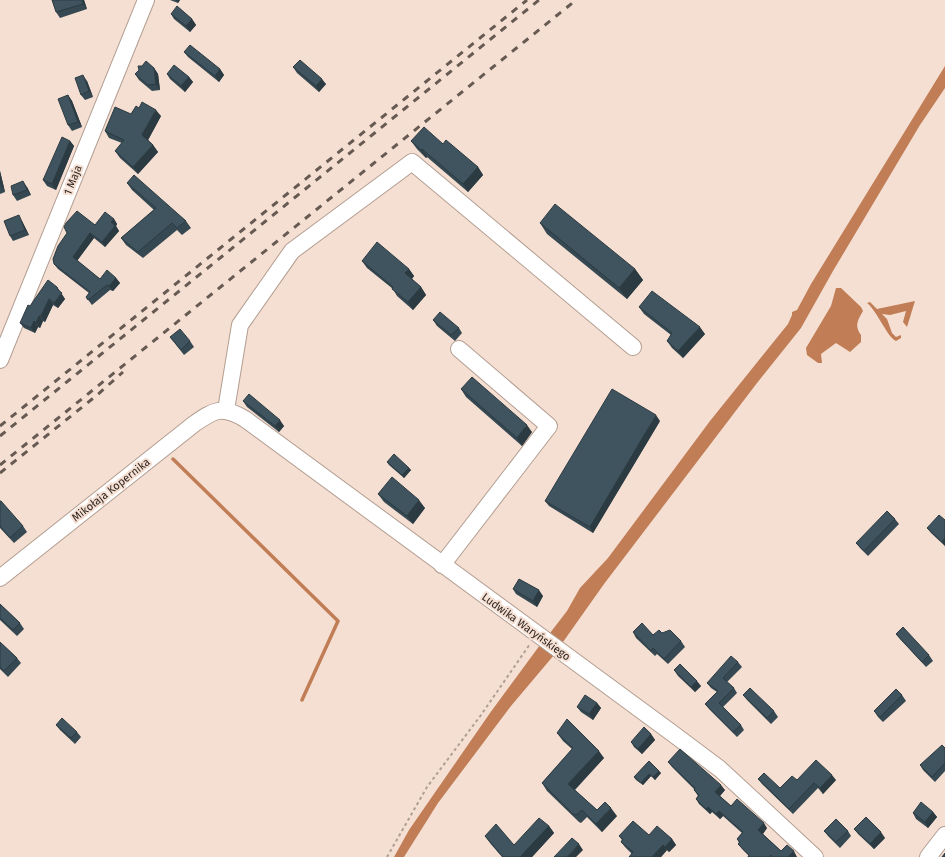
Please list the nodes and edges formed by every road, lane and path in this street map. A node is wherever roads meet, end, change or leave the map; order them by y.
1 (146, 0) edge
2 (4, 336) edge
3 (633, 347) dead end
4 (459, 349) dead end
5 (0, 360) edge
6 (226, 410) junction
7 (442, 565) junction
8 (0, 578) edge
9 (536, 634) junction
10 (945, 835) edge
11 (387, 857) edge
12 (815, 857) edge
13 (928, 857) edge

1 - 2 street, 1 Maja
2 - 5 street, 1 Maja
3 - 6 street
4 - 7 street
6 - 7 street, Ludwika Waryńskiego
6 - 8 street, Mikołaja Kopernika
7 - 9 street, Ludwika Waryńskiego
9 - 11 path
9 - 12 street, Ludwika Waryńskiego
10 - 13 street

